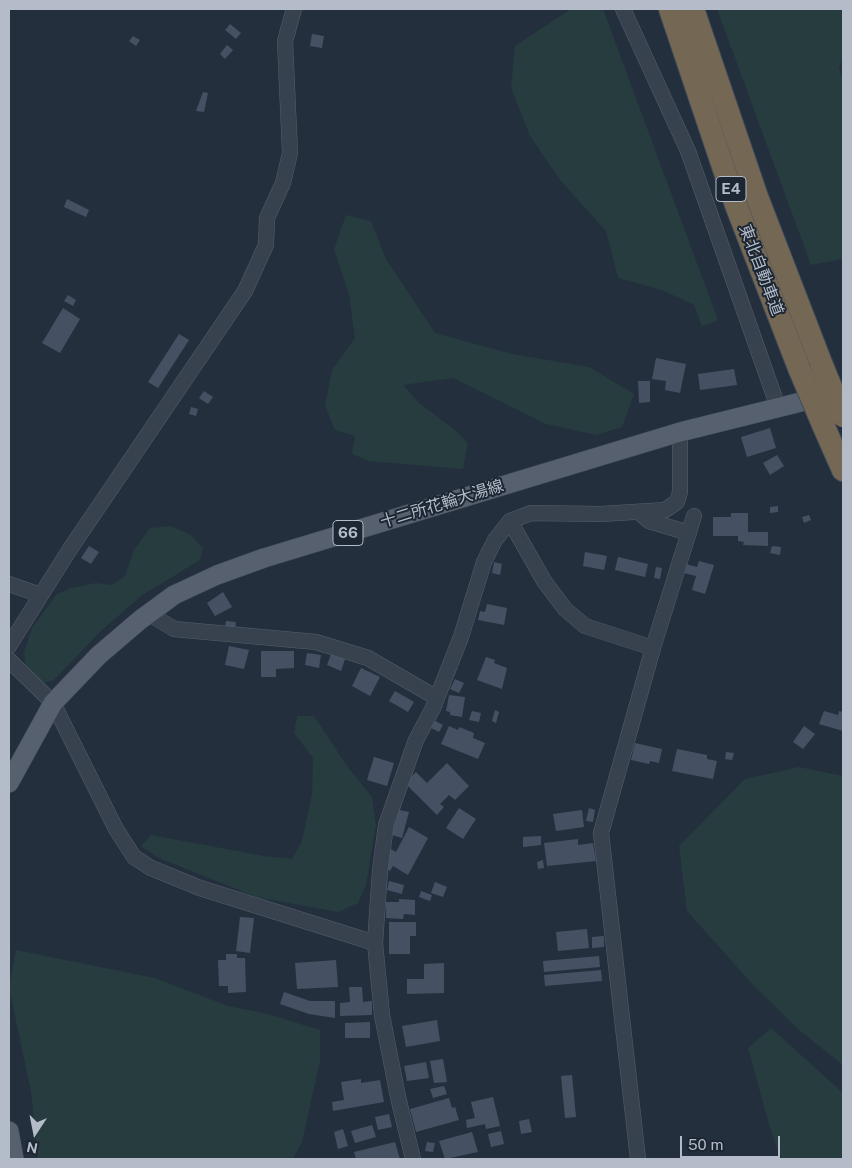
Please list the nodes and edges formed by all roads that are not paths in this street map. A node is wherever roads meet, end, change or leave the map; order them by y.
1 (294, 9) edge
2 (623, 9) edge
3 (670, 9) edge
4 (693, 9) edge
5 (843, 392) edge
6 (778, 407) junction
7 (843, 416) edge
8 (680, 432) junction
9 (843, 470) edge
10 (639, 512) junction
11 (694, 516) dead end
12 (510, 521) junction
13 (689, 533) junction
14 (9, 584) edge
15 (42, 595) junction
16 (148, 613) junction
17 (9, 646) edge
18 (653, 648) junction
19 (9, 660) edge
20 (437, 698) junction
21 (53, 703) junction
22 (9, 783) edge
23 (375, 943) junction
24 (9, 1131) edge
25 (14, 1159) edge
26 (413, 1159) edge
27 (638, 1159) edge

1 - 15 street
2 - 6 street
3 - 9 highway, 東北自動車道 / E4, bridge
4 - 7 highway, 東北自動車道 / E4, bridge
5 - 6 main road, 十二所花輪大湯線 / 66
6 - 8 main road, 十二所花輪大湯線 / 66
8 - 10 street
8 - 16 main road, 十二所花輪大湯線 / 66
10 - 12 street
10 - 13 street
11 - 13 street
12 - 18 street
12 - 20 street
13 - 18 street
14 - 15 street
15 - 17 street
16 - 20 street
16 - 21 main road, 十二所花輪大湯線 / 66
18 - 27 street
19 - 21 street
20 - 23 street
21 - 22 main road, 十二所花輪大湯線 / 66
21 - 23 street
23 - 26 street
24 - 25 main road

